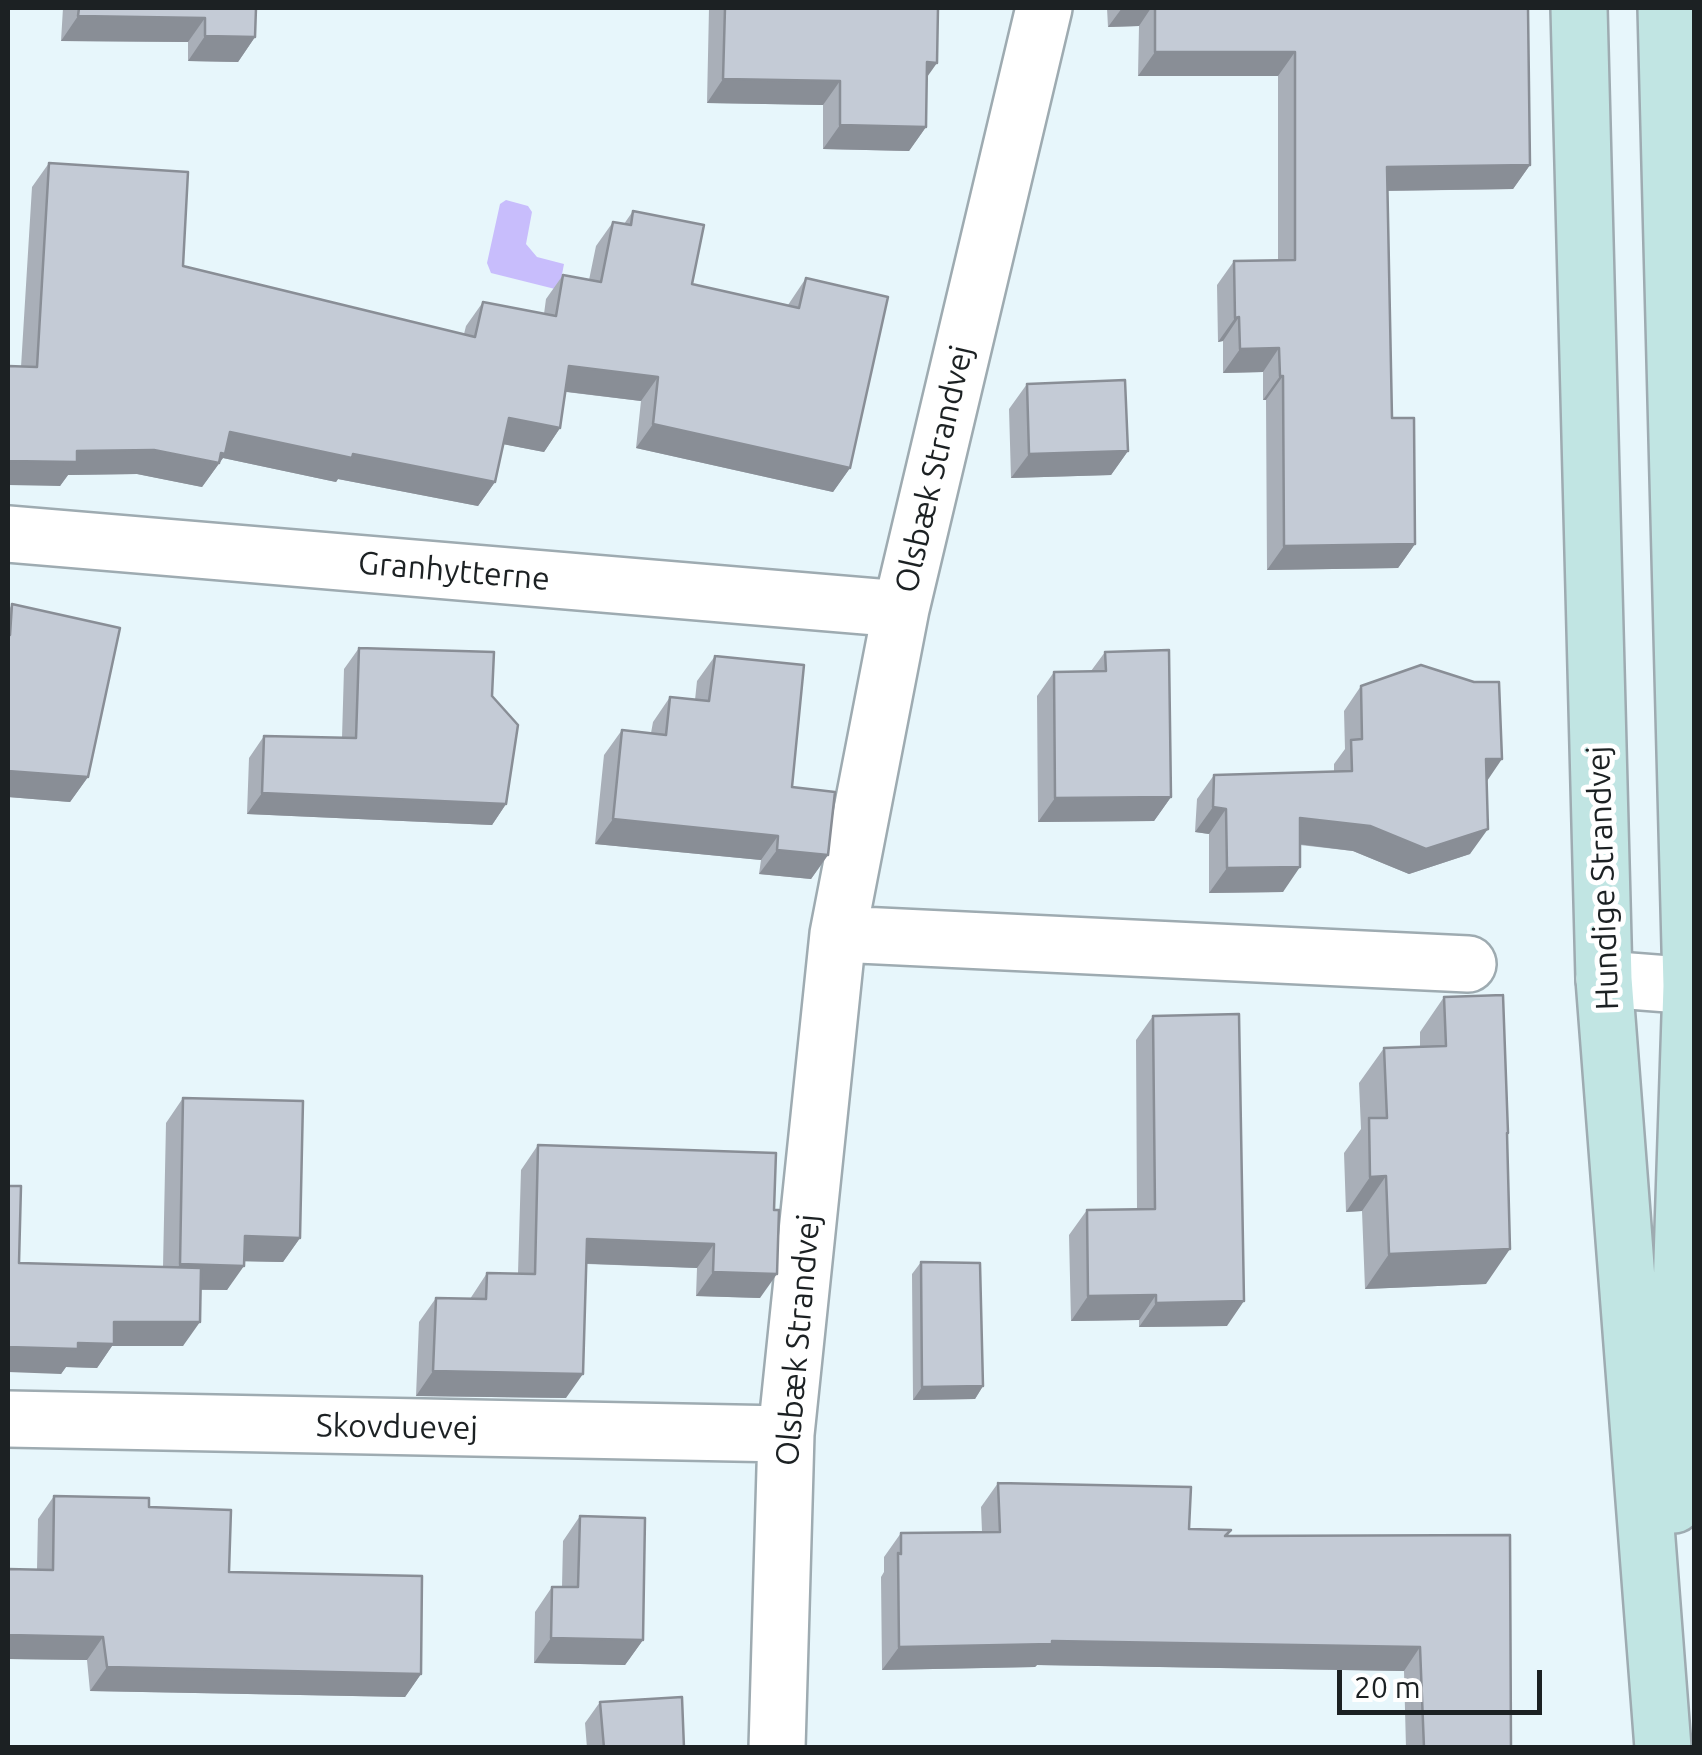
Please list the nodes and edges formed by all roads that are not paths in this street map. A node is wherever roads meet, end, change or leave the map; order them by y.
1 (1044, 8) edge
2 (1579, 8) edge
3 (1666, 8) edge
4 (8, 534) edge
5 (901, 609) junction
6 (838, 934) junction
7 (1468, 964) dead end
8 (1604, 979) junction
9 (1693, 986) edge
10 (8, 1420) edge
11 (786, 1434) junction
12 (778, 1748) edge
13 (1665, 1748) edge

1 - 5 street, Olsbæk Strandvej
2 - 8 main road, Hundige Strandvej
3 - 9 main road, Hundige Strandvej
4 - 5 street, Granhytterne
5 - 6 street, Olsbæk Strandvej
6 - 7 street
6 - 11 street, Olsbæk Strandvej
8 - 9 street
8 - 13 main road, Hundige Strandvej
9 - 13 main road, Hundige Strandvej
10 - 11 street, Skovduevej
11 - 12 street, Olsbæk Strandvej

